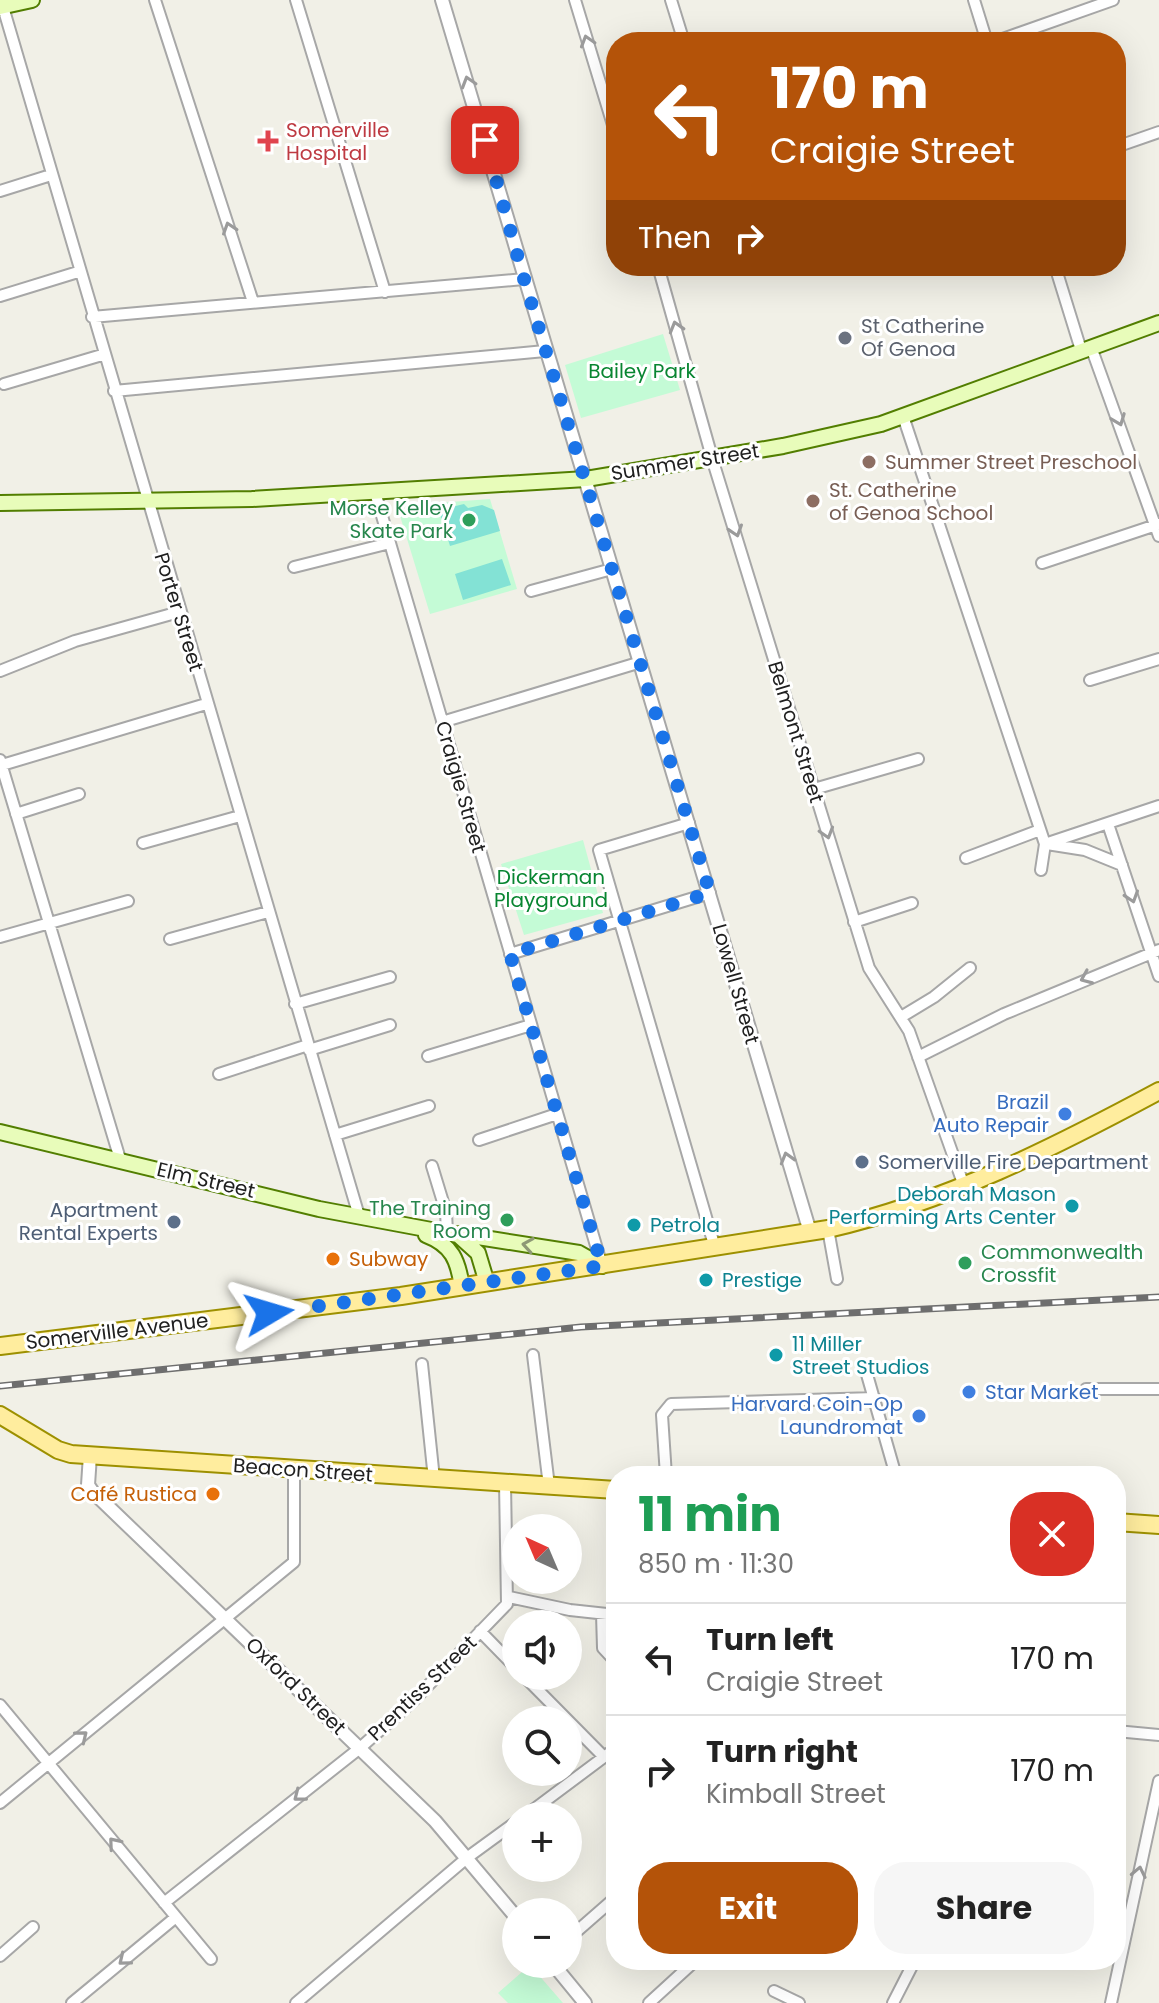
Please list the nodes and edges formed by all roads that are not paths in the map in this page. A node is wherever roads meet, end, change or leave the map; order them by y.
1 (32, 0) edge
2 (155, 0) edge
3 (296, 0) edge
4 (442, 0) edge
5 (575, 0) edge
6 (671, 0) edge
7 (974, 0) edge
8 (1113, 0) edge
9 (1, 7) edge
10 (681, 32) edge
11 (984, 32) edge
12 (1022, 32) edge
13 (606, 102) edge
14 (1159, 132) edge
15 (1126, 144) edge
16 (51, 175) junction
17 (0, 191) edge
18 (78, 272) junction
19 (661, 276) edge
20 (1059, 276) edge
21 (524, 279) junction
22 (385, 292) junction
23 (0, 296) edge
24 (253, 302) junction
25 (92, 317) junction
26 (1159, 323) edge
27 (1086, 349) junction
28 (545, 351) junction
29 (102, 355) junction
30 (4, 384) dead end
31 (114, 391) junction
32 (903, 416) junction
33 (712, 456) junction
34 (586, 479) junction
35 (375, 492) junction
36 (146, 500) junction
37 (0, 503) edge
38 (1158, 528) edge
39 (390, 543) junction
40 (1042, 563) dead end
41 (294, 567) dead end
42 (612, 569) junction
43 (531, 591) dead end
44 (179, 612) junction
45 (1159, 659) edge
46 (641, 662) junction
47 (0, 671) edge
48 (1090, 680) dead end
49 (206, 704) junction
50 (442, 722) junction
51 (918, 759) dead end
52 (1, 763) edge
53 (814, 789) junction
54 (79, 794) dead end
55 (1159, 806) edge
56 (16, 814) junction
57 (240, 816) junction
58 (689, 823) junction
59 (1108, 824) junction
60 (1040, 830) junction
61 (143, 843) dead end
62 (1045, 844) junction
63 (966, 858) dead end
64 (1122, 865) junction
65 (1041, 870) dead end
66 (710, 893) junction
67 (128, 901) dead end
68 (912, 903) dead end
69 (268, 912) junction
70 (619, 921) junction
71 (854, 922) junction
72 (49, 923) junction
73 (0, 937) edge
74 (170, 939) dead end
75 (1155, 952) edge
76 (510, 954) junction
77 (970, 968) dead end
78 (1159, 976) edge
79 (390, 977) dead end
80 (295, 1004) junction
81 (901, 1017) junction
82 (390, 1025) dead end
83 (531, 1025) junction
84 (309, 1048) junction
85 (428, 1056) dead end
86 (918, 1057) junction
87 (219, 1074) dead end
88 (1159, 1091) edge
89 (429, 1106) dead end
90 (557, 1114) junction
91 (0, 1132) edge
92 (335, 1135) junction
93 (479, 1140) dead end
94 (120, 1159) junction
95 (432, 1166) dead end
96 (964, 1186) junction
97 (359, 1216) junction
98 (411, 1228) junction
99 (828, 1229) junction
100 (447, 1232) junction
101 (810, 1232) junction
102 (715, 1248) junction
103 (602, 1266) junction
104 (837, 1279) dead end
105 (487, 1283) junction
106 (462, 1287) junction
107 (0, 1346) edge
108 (533, 1355) dead end
109 (422, 1364) dead end
110 (866, 1371) dead end
111 (1086, 1389) dead end
112 (1159, 1389) edge
113 (875, 1398) junction
114 (0, 1415) edge
115 (90, 1455) junction
116 (665, 1466) edge
117 (893, 1466) edge
118 (294, 1470) junction
119 (434, 1479) junction
120 (505, 1483) junction
121 (549, 1486) junction
122 (606, 1489) edge
123 (1126, 1523) edge
124 (1159, 1525) edge
125 (509, 1597) junction
126 (602, 1614) junction
127 (606, 1614) edge
128 (227, 1619) junction
129 (480, 1631) junction
130 (606, 1651) edge
131 (502, 1654) edge
132 (538, 1690) edge
133 (0, 1705) edge
134 (1126, 1732) edge
135 (1159, 1735) edge
136 (360, 1748) junction
137 (604, 1757) joint
138 (48, 1763) junction
139 (1159, 1781) edge
140 (544, 1802) edge
141 (0, 1803) edge
142 (502, 1832) edge
143 (468, 1857) junction
144 (502, 1900) edge
145 (164, 1903) junction
146 (606, 1906) edge
147 (1126, 1913) edge
148 (176, 1917) junction
149 (33, 1927) dead end
150 (582, 1927) edge
151 (0, 1956) edge
152 (211, 1959) dead end
153 (685, 1970) edge
154 (910, 1970) edge
155 (1113, 1970) edge
156 (564, 1978) edge
157 (774, 1991) dead end
158 (72, 2003) edge
159 (296, 2003) edge
160 (585, 2003) edge
161 (649, 2003) edge
162 (799, 2003) edge
163 (893, 2003) edge
164 (1111, 2003) edge

1 - 9 main road
24 -> 2 street
3 - 22 street
21 -> 4 street, Lowell Street
13 -> 5 street
6 - 10 street
7 - 11 street
8 - 12 street
9 - 16 street, Porter Street
14 - 15 street
16 - 17 street
16 - 18 street, Porter Street
18 - 23 street
18 - 25 street, Porter Street
33 -> 19 street, Belmont Street
20 - 27 street
21 - 22 street
21 - 28 street, Lowell Street
22 - 24 street
24 - 25 street
25 - 29 street, Porter Street
26 - 27 main road, Summer Street
27 - 32 main road, Summer Street
27 -> 38 street
28 - 31 street
28 - 34 street, Lowell Street
29 - 30 street
29 - 31 street, Porter Street
31 - 36 street, Porter Street
32 - 33 main road, Summer Street
32 - 60 street
33 - 34 main road, Summer Street
33 -> 53 street, Belmont Street
34 - 35 main road, Summer Street
34 - 42 street, Lowell Street
35 - 36 main road, Summer Street
35 - 39 street, Craigie Street
36 - 37 main road, Summer Street
36 - 44 street, Porter Street
38 - 40 street
39 - 41 street
39 - 50 street, Craigie Street
42 - 43 street
42 - 46 street, Lowell Street
44 - 47 street
44 - 49 street, Porter Street
45 - 48 street
46 - 50 street
46 - 58 street, Lowell Street
49 - 52 street
49 - 57 street, Porter Street
50 - 76 street, Craigie Street
51 - 53 street
52 - 56 street
53 -> 71 street, Belmont Street
54 - 56 street
55 - 59 street
56 - 72 street
57 - 61 street
57 - 69 street, Porter Street
58 - 66 street, Lowell Street
58 - 70 street
59 - 62 street
59 - 64 street
60 - 62 street
60 - 63 street
62 - 64 street
62 - 65 street
64 -> 75 street
66 - 70 street
101 -> 66 street, Lowell Street
67 - 72 street
68 - 71 street
69 - 74 street
69 - 80 street, Porter Street
70 - 76 street
70 - 102 street
71 - 81 street, Belmont Street
72 - 73 street
72 - 94 street
75 - 78 street
75 -> 86 street
76 - 83 street, Craigie Street
77 - 81 street
79 - 80 street
80 - 84 street, Porter Street
81 - 86 street, Belmont Street
82 - 84 street
83 - 85 street
83 - 90 street, Craigie Street
84 - 87 street
84 - 92 street, Porter Street
86 - 96 street, Belmont Street
88 - 96 main road, Somerville Avenue
89 - 92 street
90 - 93 street
90 - 103 street, Craigie Street
91 - 94 main road, Elm Street
92 - 97 street, Porter Street
94 - 97 main road, Elm Street
95 - 100 street
96 - 99 main road, Somerville Avenue
97 - 98 main road, Elm Street
98 - 100 main road, Elm Street
98 - 106 main road, Elm Street
99 - 101 main road, Somerville Avenue
99 - 104 street
103 -> 100 main road, Elm Street
100 - 105 main road
101 - 102 main road, Somerville Avenue
102 - 103 main road, Somerville Avenue
103 - 105 main road, Somerville Avenue
105 - 106 main road, Somerville Avenue
106 - 107 main road, Somerville Avenue
108 - 121 street
109 - 119 street
110 - 113 street
111 - 112 street
113 - 116 street
113 - 117 street
114 - 115 main road, Beacon Street
115 - 118 main road, Beacon Street
115 - 128 street, Oxford Street
118 - 119 main road, Beacon Street
118 - 128 street
119 - 120 main road, Beacon Street
120 - 121 main road, Beacon Street
120 - 125 street
121 - 122 main road, Beacon Street
123 - 124 main road
125 - 126 street
125 - 129 street, Prentiss Street
126 - 127 street
126 - 130 street
128 - 136 street, Oxford Street
138 -> 128 street
129 - 131 street
129 - 136 street, Prentiss Street
132 - 137 street
133 - 138 street
134 - 135 street
136 - 143 street, Oxford Street
136 -> 145 street, Prentiss Street
137 - 140 street
138 - 141 street
145 -> 138 street
147 -> 139 street
142 - 143 street
143 - 144 street, Oxford Street
143 - 159 street
145 - 148 street
146 - 150 street
148 - 152 street
148 -> 158 street
149 - 151 street
153 - 161 street
154 - 163 street
155 - 164 street
156 - 160 street
157 - 162 street

